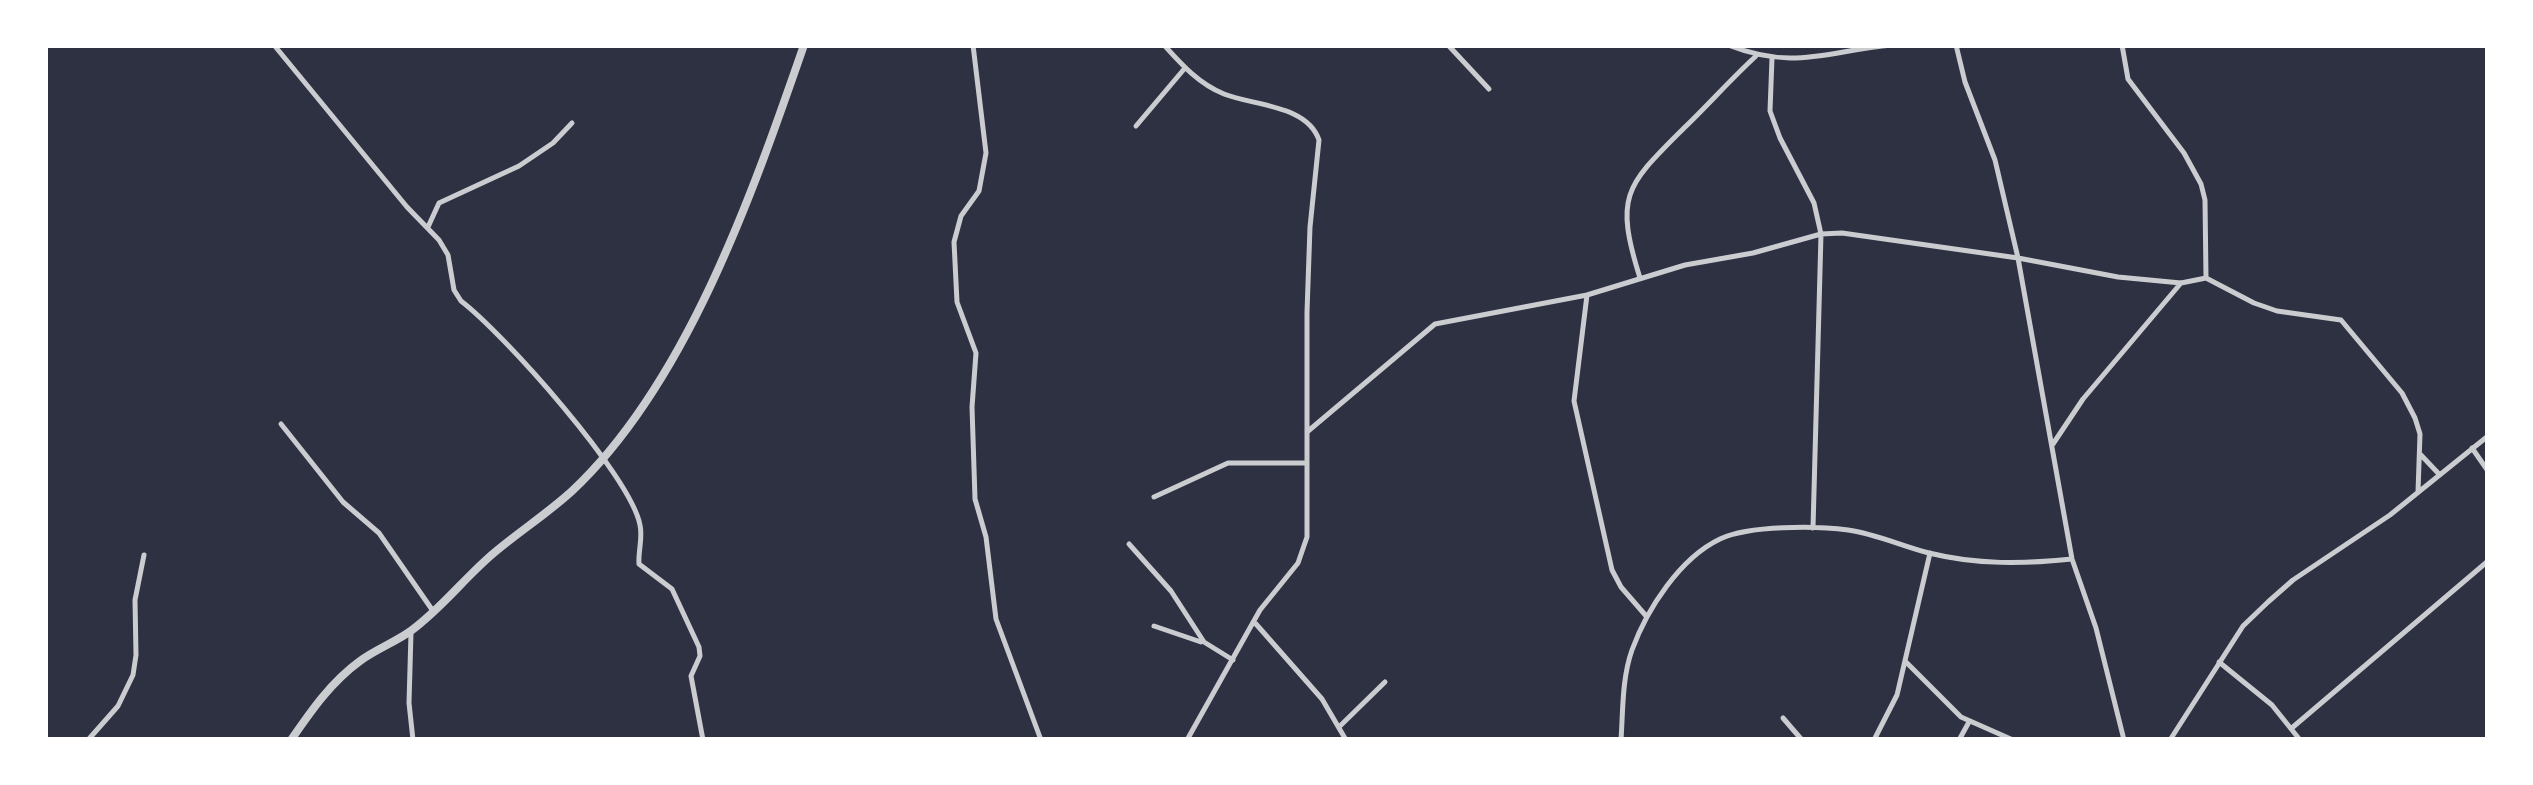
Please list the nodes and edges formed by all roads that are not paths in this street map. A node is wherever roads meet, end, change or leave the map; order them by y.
1 (274, 45) edge
2 (804, 45) edge
3 (974, 45) edge
4 (1164, 45) edge
5 (1176, 45) edge
6 (1448, 45) edge
7 (1728, 45) edge
8 (1892, 45) edge
9 (1956, 45) edge
10 (2122, 45) edge
11 (1170, 52) junction
12 (1756, 56) junction
13 (1772, 58) junction
14 (1185, 68) junction
15 (1488, 89) dead end
16 (572, 123) dead end
17 (1136, 126) dead end
18 (428, 228) junction
19 (1821, 234) junction
20 (2018, 258) junction
21 (1640, 278) junction
22 (2206, 278) junction
23 (2181, 283) junction
24 (1588, 295) junction
25 (281, 424) dead end
26 (1307, 432) junction
27 (2488, 436) edge
28 (2053, 444) junction
29 (2472, 448) junction
30 (2420, 454) junction
31 (604, 457) junction
32 (1308, 463) junction
33 (2488, 470) edge
34 (2438, 473) junction
35 (2418, 492) junction
36 (1154, 497) dead end
37 (1813, 528) junction
38 (1128, 544) dead end
39 (1930, 553) junction
40 (144, 556) dead end
41 (2072, 558) junction
42 (2488, 560) edge
43 (433, 612) junction
44 (1647, 617) junction
45 (1255, 623) junction
46 (1154, 626) dead end
47 (411, 632) junction
48 (1204, 642) junction
49 (1233, 660) junction
50 (1906, 661) junction
51 (2219, 662) junction
52 (1385, 682) dead end
53 (1783, 718) dead end
54 (1970, 722) junction
55 (1338, 727) junction
56 (2292, 727) junction
57 (88, 740) edge
58 (290, 740) edge
59 (412, 740) edge
60 (703, 740) edge
61 (1042, 740) edge
62 (1187, 740) edge
63 (1346, 740) edge
64 (1621, 740) edge
65 (1802, 740) edge
66 (1874, 740) edge
67 (1959, 740) edge
68 (2013, 740) edge
69 (2124, 740) edge
70 (2170, 740) edge
71 (2300, 740) edge

1 - 18 street
2 - 31 street
3 - 61 street
4 - 11 street
5 - 11 street
6 - 15 street
7 - 12 street
8 - 13 street
9 - 20 street
10 - 22 street
11 - 14 street
12 - 13 street
12 - 21 street
13 - 19 street
14 - 17 street
14 - 26 street
16 - 18 street
18 - 31 street
19 - 20 street
19 - 21 street
19 - 37 street
20 - 23 street
20 - 28 street
21 - 24 street
22 - 23 street
22 - 30 street
23 - 28 street
24 - 26 street
24 - 44 street
25 - 43 street
26 - 32 street
27 - 29 street
28 - 41 street
29 - 33 street
29 - 34 street
30 - 34 street
30 - 35 street
31 - 43 street
31 - 60 street
32 - 36 street
32 - 45 street
34 - 35 street
35 - 51 street
37 - 39 street
37 - 44 street
38 - 48 street
39 - 41 street
39 - 50 street
40 - 57 street
41 - 69 street
42 - 56 street
43 - 47 street
44 - 64 street
45 - 49 street
45 - 55 street
46 - 48 street
47 - 58 street
47 - 59 street
48 - 49 street
49 - 62 street
50 - 54 street
50 - 66 street
51 - 56 street
51 - 70 street
52 - 55 street
53 - 65 street
54 - 67 street
54 - 68 street
55 - 63 street
56 - 71 street

